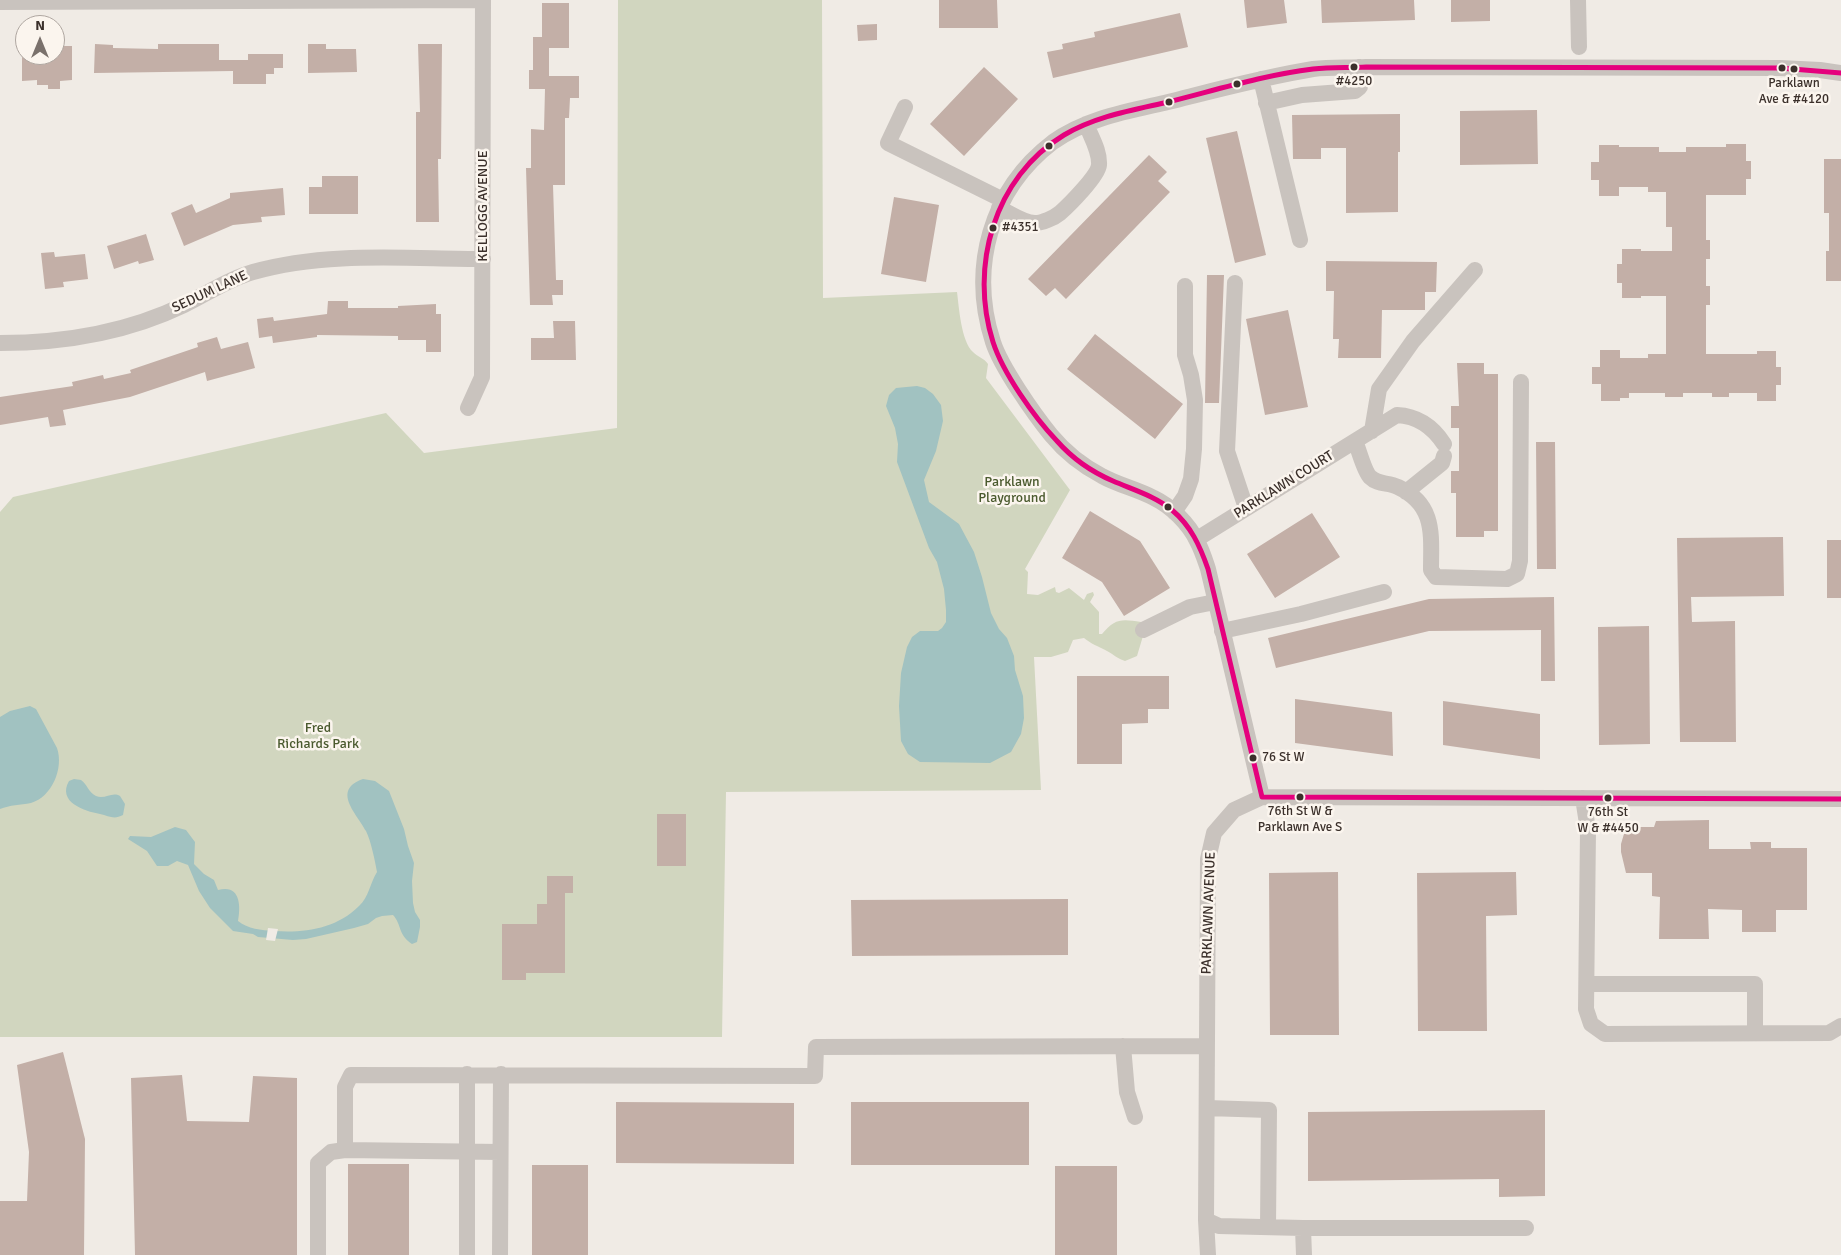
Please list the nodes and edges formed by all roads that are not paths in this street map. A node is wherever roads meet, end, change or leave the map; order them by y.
1 (484, 0) edge
2 (1578, 0) edge
3 (0, 2) edge
4 (1579, 47) dead end
5 (1359, 67) junction
6 (1841, 73) edge
7 (1261, 79) junction
8 (1266, 103) junction
9 (905, 107) dead end
10 (1086, 124) junction
11 (1001, 204) junction
12 (1300, 240) dead end
13 (483, 259) junction
14 (1475, 270) dead end
15 (1235, 282) dead end
16 (1185, 286) dead end
17 (0, 343) edge
18 (1521, 382) dead end
19 (468, 408) dead end
20 (1372, 431) junction
21 (1355, 441) junction
22 (1406, 492) junction
23 (1246, 508) junction
24 (1174, 512) junction
25 (1197, 539) junction
26 (1384, 592) dead end
27 (1215, 602) junction
28 (1143, 630) dead end
29 (1222, 631) junction
30 (1262, 797) junction
31 (1583, 798) junction
32 (1841, 799) edge
33 (1586, 984) junction
34 (1841, 1026) edge
35 (1755, 1033) junction
36 (1123, 1046) junction
37 (1207, 1046) junction
38 (467, 1074) junction
39 (501, 1074) junction
40 (1207, 1108) junction
41 (1135, 1117) dead end
42 (345, 1150) junction
43 (467, 1151) junction
44 (500, 1152) junction
45 (1206, 1220) junction
46 (1268, 1226) junction
47 (1304, 1228) junction
48 (1526, 1228) dead end
49 (318, 1255) edge
50 (466, 1255) edge
51 (500, 1255) edge
52 (1208, 1255) edge
53 (1304, 1255) edge

1 - 3 street
1 - 13 street, KELLOGG AVENUE
2 - 4 street
5 - 6 street
5 - 7 street
5 - 8 street
7 - 8 street
7 - 10 street
8 - 12 street
9 - 11 street
10 - 11 street
10 - 11 street
11 - 24 street
13 - 17 street, SEDUM LANE
13 - 19 street, KELLOGG AVENUE
14 - 20 street
15 - 23 street
16 - 24 street
18 - 22 street
20 - 21 street, PARKLAWN COURT
20 - 22 street
21 - 22 street
21 - 23 street, PARKLAWN COURT
23 - 25 street, PARKLAWN COURT
24 - 25 street
25 - 27 street
26 - 29 street
27 - 28 street
27 - 29 street
29 - 30 street
30 - 31 street
30 - 37 street, PARKLAWN AVENUE
31 - 32 street
31 - 33 street
33 - 35 street
33 - 35 street
34 - 35 street
36 - 37 street
36 - 39 street
36 - 41 street
37 - 40 street, PARKLAWN AVENUE
38 - 39 street
38 - 42 street
38 - 43 street
39 - 44 street
40 - 45 street, PARKLAWN AVENUE
40 - 46 street
42 - 43 street
42 - 49 street
43 - 44 street
43 - 50 street
44 - 51 street
45 - 46 street
45 - 52 street, PARKLAWN AVENUE
46 - 47 street
47 - 48 street
47 - 53 street

